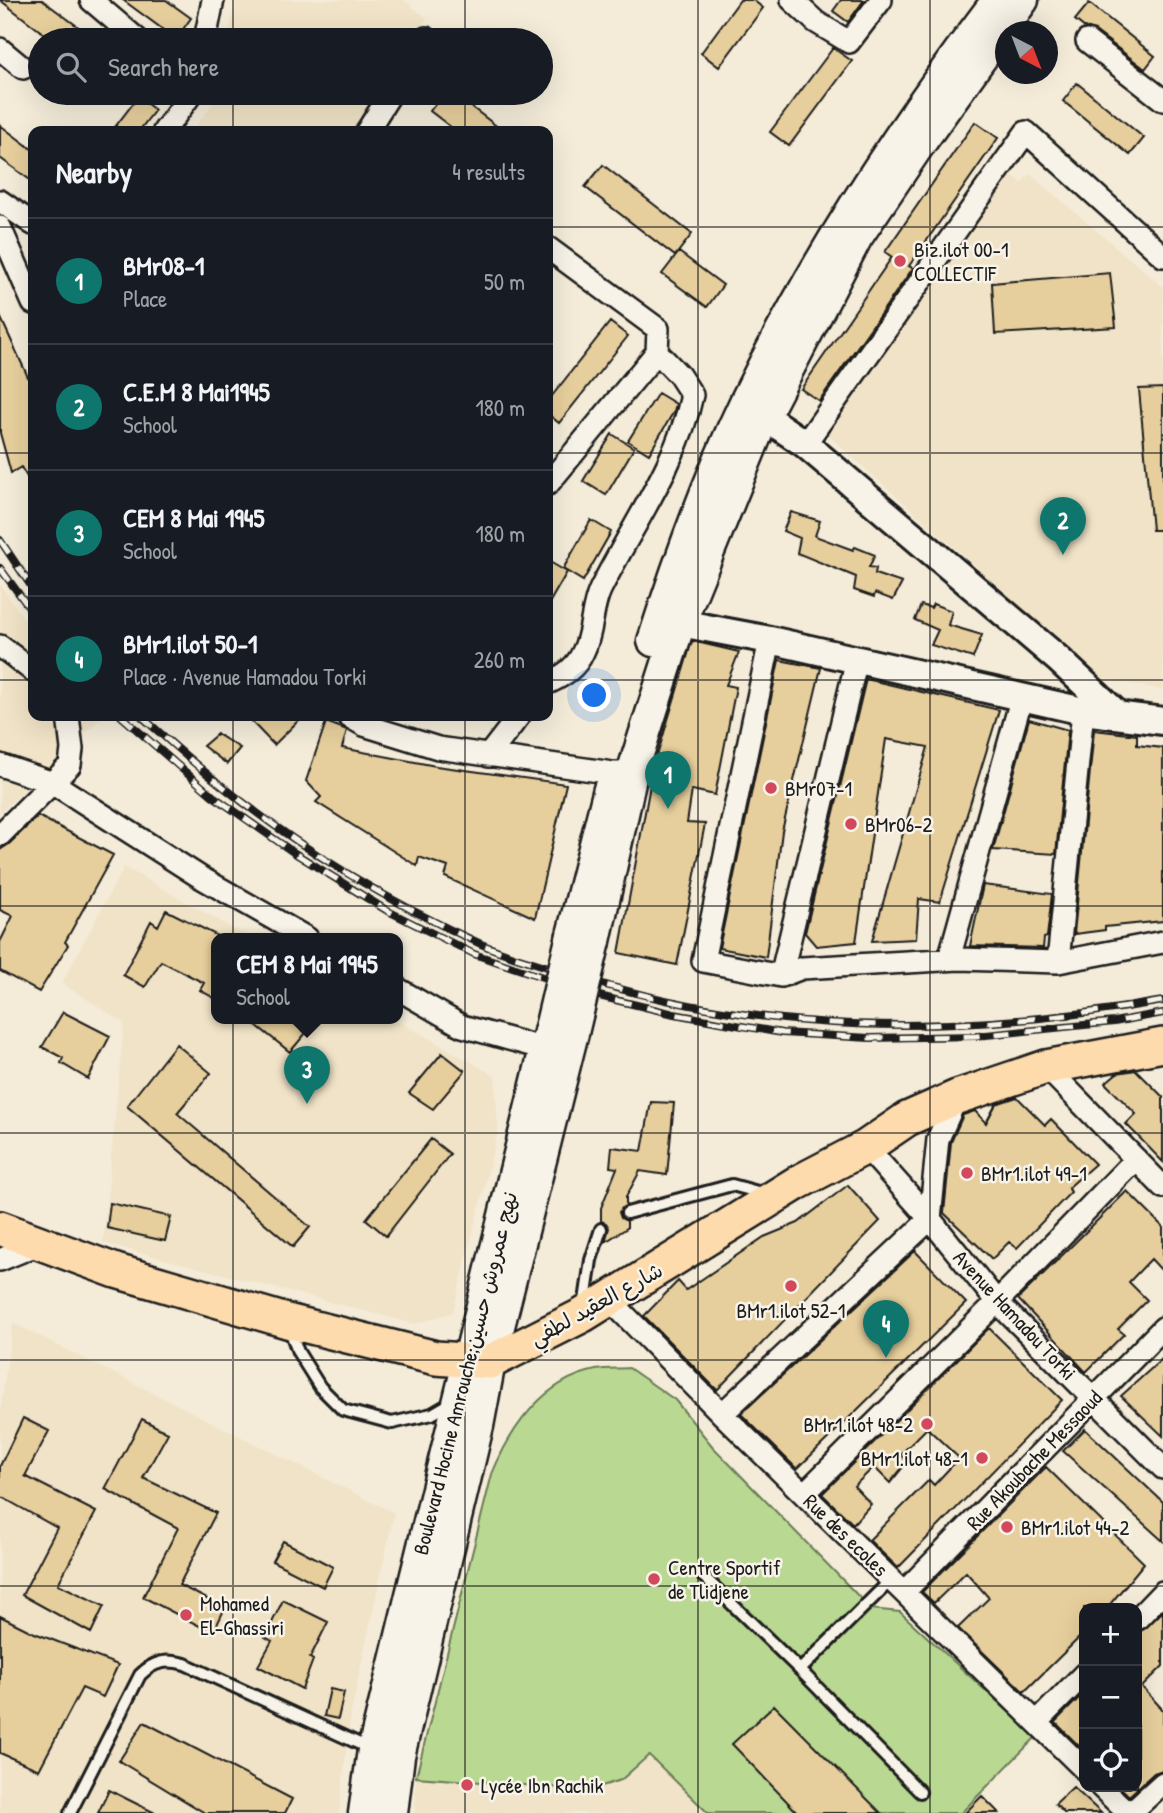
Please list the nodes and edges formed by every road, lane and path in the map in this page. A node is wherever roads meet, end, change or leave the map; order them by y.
1 (91, 0) edge
2 (213, 0) edge
3 (792, 0) edge
4 (881, 0) edge
5 (997, 0) edge
6 (1023, 0) edge
7 (124, 28) edge
8 (207, 28) edge
9 (1087, 41) dead end
10 (0, 49) edge
11 (23, 68) dead end
12 (183, 105) edge
13 (386, 105) edge
14 (1161, 105) edge
15 (168, 126) edge
16 (378, 126) edge
17 (0, 201) edge
18 (28, 221) edge
19 (0, 227) edge
20 (553, 252) edge
21 (1163, 256) edge
22 (28, 291) edge
23 (657, 352) junction
24 (755, 410) junction
25 (805, 444) junction
26 (553, 478) edge
27 (680, 623) junction
28 (770, 640) junction
29 (0, 646) edge
30 (857, 659) junction
31 (28, 667) edge
32 (553, 681) edge
33 (1022, 696) junction
34 (1083, 711) junction
35 (1118, 715) junction
36 (69, 721) edge
37 (358, 721) edge
38 (515, 721) edge
39 (1163, 721) edge
40 (488, 757) junction
41 (0, 765) edge
42 (623, 773) junction
43 (53, 783) junction
44 (0, 835) edge
45 (298, 933) edge
46 (1163, 942) edge
47 (948, 959) junction
48 (1058, 962) junction
49 (781, 976) junction
50 (403, 992) edge
51 (556, 1035) junction
52 (1163, 1045) edge
53 (1046, 1067) junction
54 (957, 1097) junction
55 (866, 1147) junction
56 (1136, 1159) junction
57 (1163, 1187) edge
58 (778, 1197) junction
59 (627, 1213) dead end
60 (930, 1219) junction
61 (0, 1228) edge
62 (601, 1229) dead end
63 (39, 1244) junction
64 (0, 1260) edge
65 (997, 1302) junction
66 (596, 1307) junction
67 (287, 1321) junction
68 (1163, 1328) edge
69 (480, 1362) junction
70 (459, 1399) junction
71 (1094, 1399) junction
72 (722, 1414) junction
73 (1163, 1468) edge
74 (804, 1494) junction
75 (702, 1575) dead end
76 (898, 1586) junction
77 (1163, 1592) edge
78 (1142, 1614) edge
79 (800, 1670) junction
80 (1079, 1679) edge
81 (1037, 1722) junction
82 (386, 1753) junction
83 (1079, 1764) edge
84 (1163, 1783) edge
85 (919, 1792) dead end
86 (1106, 1792) edge
87 (70, 1813) edge
88 (364, 1813) edge
89 (392, 1813) edge
90 (1129, 1813) edge

1 - 7 street
2 - 8 street
3 - 4 street
5 - 24 main road
6 - 24 main road
9 - 14 street
10 - 11 street
12 - 15 street
13 - 16 street
17 - 18 street
19 - 22 street
20 - 23 street
21 - 25 street
23 - 26 street
23 - 32 street
24 - 25 street
24 - 27 main road
24 - 42 main road
25 - 35 street
27 - 28 street
27 - 42 main road
28 - 30 street
28 - 49 street
29 - 31 street
30 - 33 street
30 - 49 street
33 - 34 street
33 - 47 street
34 - 35 street
34 - 48 street
35 - 39 street
36 - 43 street
37 - 40 street
38 - 40 street
40 - 42 street
41 - 43 street
42 - 51 main road, Boulevard Hocine Amrouche;نهج عمروش حسين, bridge
43 - 44 street
43 - 45 street
46 - 48 street
47 - 48 street
47 - 49 street
50 - 51 street
51 - 69 main road, Boulevard Hocine Amrouche;نهج عمروش حسين
52 - 53 main road, شارع العقيد لطفي
53 - 54 main road, شارع العقيد لطفي
53 - 56 street
54 - 55 main road, شارع العقيد لطفي
54 - 60 street
55 - 58 main road, شارع العقيد لطفي
55 - 60 street, Avenue Hamadou Torki
56 - 57 street
56 - 65 street
58 - 59 lane
58 - 66 main road, شارع العقيد لطفي
60 - 65 street, Avenue Hamadou Torki
60 - 72 street
61 - 63 main road
62 - 66 lane
63 - 64 street
63 - 67 main road
65 - 71 street, Avenue Hamadou Torki
65 - 74 street
66 - 69 main road, شارع العقيد لطفي
66 - 72 street, Rue des ecoles
67 - 69 main road
67 - 70 lane
68 - 71 street, Rue Akoubache Messaoud
69 - 70 main road, Boulevard Hocine Amrouche;نهج عمروش حسين
69 - 82 main road, Boulevard Hocine Amrouche;نهج عمروش حسين
70 - 82 main road, Boulevard Hocine Amrouche;نهج عمروش حسين
71 - 73 street, Avenue Hamadou Torki
71 - 76 street, Rue Akoubache Messaoud
72 - 74 street, Rue des ecoles
74 - 76 street, Rue des ecoles
75 - 79 lane
76 - 79 lane
76 - 81 street, Rue des ecoles
77 - 78 street
79 - 85 lane
80 - 81 street
81 - 83 street, Rue des ecoles
82 - 87 lane
82 - 88 main road, Boulevard Hocine Amrouche;نهج عمروش حسين
82 - 89 main road, Boulevard Hocine Amrouche;نهج عمروش حسين
84 - 90 street
86 - 90 street

